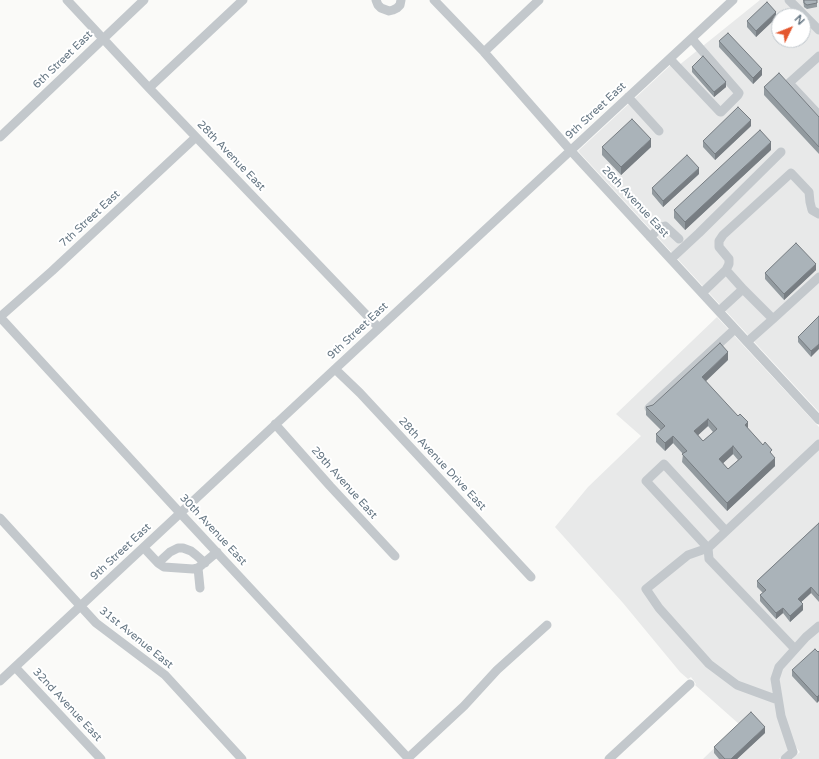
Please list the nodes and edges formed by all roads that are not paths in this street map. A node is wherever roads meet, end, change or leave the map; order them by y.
1 (67, 0) edge
2 (144, 0) edge
3 (243, 0) edge
4 (376, 0) edge
5 (401, 0) edge
6 (434, 0) edge
7 (539, 0) edge
8 (734, 0) edge
9 (789, 0) edge
10 (819, 30) edge
11 (103, 39) junction
12 (692, 39) junction
13 (484, 52) junction
14 (819, 56) edge
15 (670, 58) junction
16 (149, 88) junction
17 (628, 97) junction
18 (819, 115) edge
19 (659, 131) dead end
20 (0, 137) edge
21 (196, 137) junction
22 (571, 151) junction
23 (781, 152) dead end
24 (819, 214) edge
25 (650, 237) junction
26 (679, 239) dead end
27 (670, 259) junction
28 (726, 270) junction
29 (819, 277) edge
30 (744, 289) junction
31 (702, 292) junction
32 (719, 311) junction
33 (0, 317) edge
34 (773, 319) junction
35 (379, 328) junction
36 (736, 329) junction
37 (747, 342) junction
38 (335, 369) junction
39 (649, 408) edge
40 (819, 420) edge
41 (275, 424) junction
42 (819, 444) edge
43 (181, 514) junction
44 (0, 518) edge
45 (726, 531) junction
46 (144, 548) junction
47 (708, 548) junction
48 (217, 552) junction
49 (395, 556) dead end
50 (158, 563) junction
51 (201, 566) junction
52 (531, 577) dead end
53 (200, 588) dead end
54 (80, 606) junction
55 (547, 625) dead end
56 (819, 626) edge
57 (795, 649) junction
58 (15, 667) junction
59 (0, 682) edge
60 (690, 684) dead end
61 (778, 700) junction
62 (101, 759) edge
63 (242, 759) edge
64 (408, 759) edge
65 (609, 759) edge
66 (785, 759) edge

1 - 11 street, 28th Avenue East
2 - 11 street, 6th Street East
3 - 16 street
4 - 5 street
6 - 13 street, 26th Avenue East
7 - 13 street
8 - 12 street, 9th Street East
9 - 10 street
11 - 16 street, 28th Avenue East
11 - 20 street, 6th Street East
12 - 15 street, 9th Street East
12 - 15 street
13 - 22 street, 26th Avenue East
14 - 18 street
15 - 17 street, 9th Street East
16 - 21 street, 28th Avenue East
17 - 19 street
17 - 22 street, 9th Street East
21 - 33 street, 7th Street East
21 - 35 street, 28th Avenue East
22 - 25 street, 26th Avenue East
22 - 35 street, 9th Street East
23 - 27 street
24 - 28 street
25 - 26 street
25 - 27 street, 26th Avenue East
27 - 31 street, 26th Avenue East
28 - 30 street
28 - 31 street
29 - 34 street
30 - 32 street
30 - 34 street
31 - 32 street, 26th Avenue East
32 - 36 street, 26th Avenue East
33 - 43 street, 30th Avenue East
34 - 37 street
35 - 38 street, 9th Street East
36 - 37 street, 26th Avenue East
36 - 39 street
37 - 40 street, 26th Avenue East
38 - 41 street, 9th Street East
38 - 52 street, 28th Avenue Drive East
41 - 43 street, 9th Street East
41 - 49 street, 29th Avenue East
42 - 45 street
43 - 46 street, 9th Street East
43 - 48 street, 30th Avenue East
44 - 54 street, 31st Avenue East
45 - 47 street
45 - 47 street
46 - 50 street
46 - 54 street, 9th Street East
47 - 57 street
47 - 61 street
48 - 51 street
48 - 64 street, 30th Avenue East
50 - 51 street
50 - 51 street
51 - 53 street
54 - 58 street, 9th Street East
54 - 63 street, 31st Avenue East
55 - 64 street
56 - 57 street
57 - 61 street
58 - 59 street, 9th Street East
58 - 62 street, 32nd Avenue East
60 - 65 street
61 - 66 street

